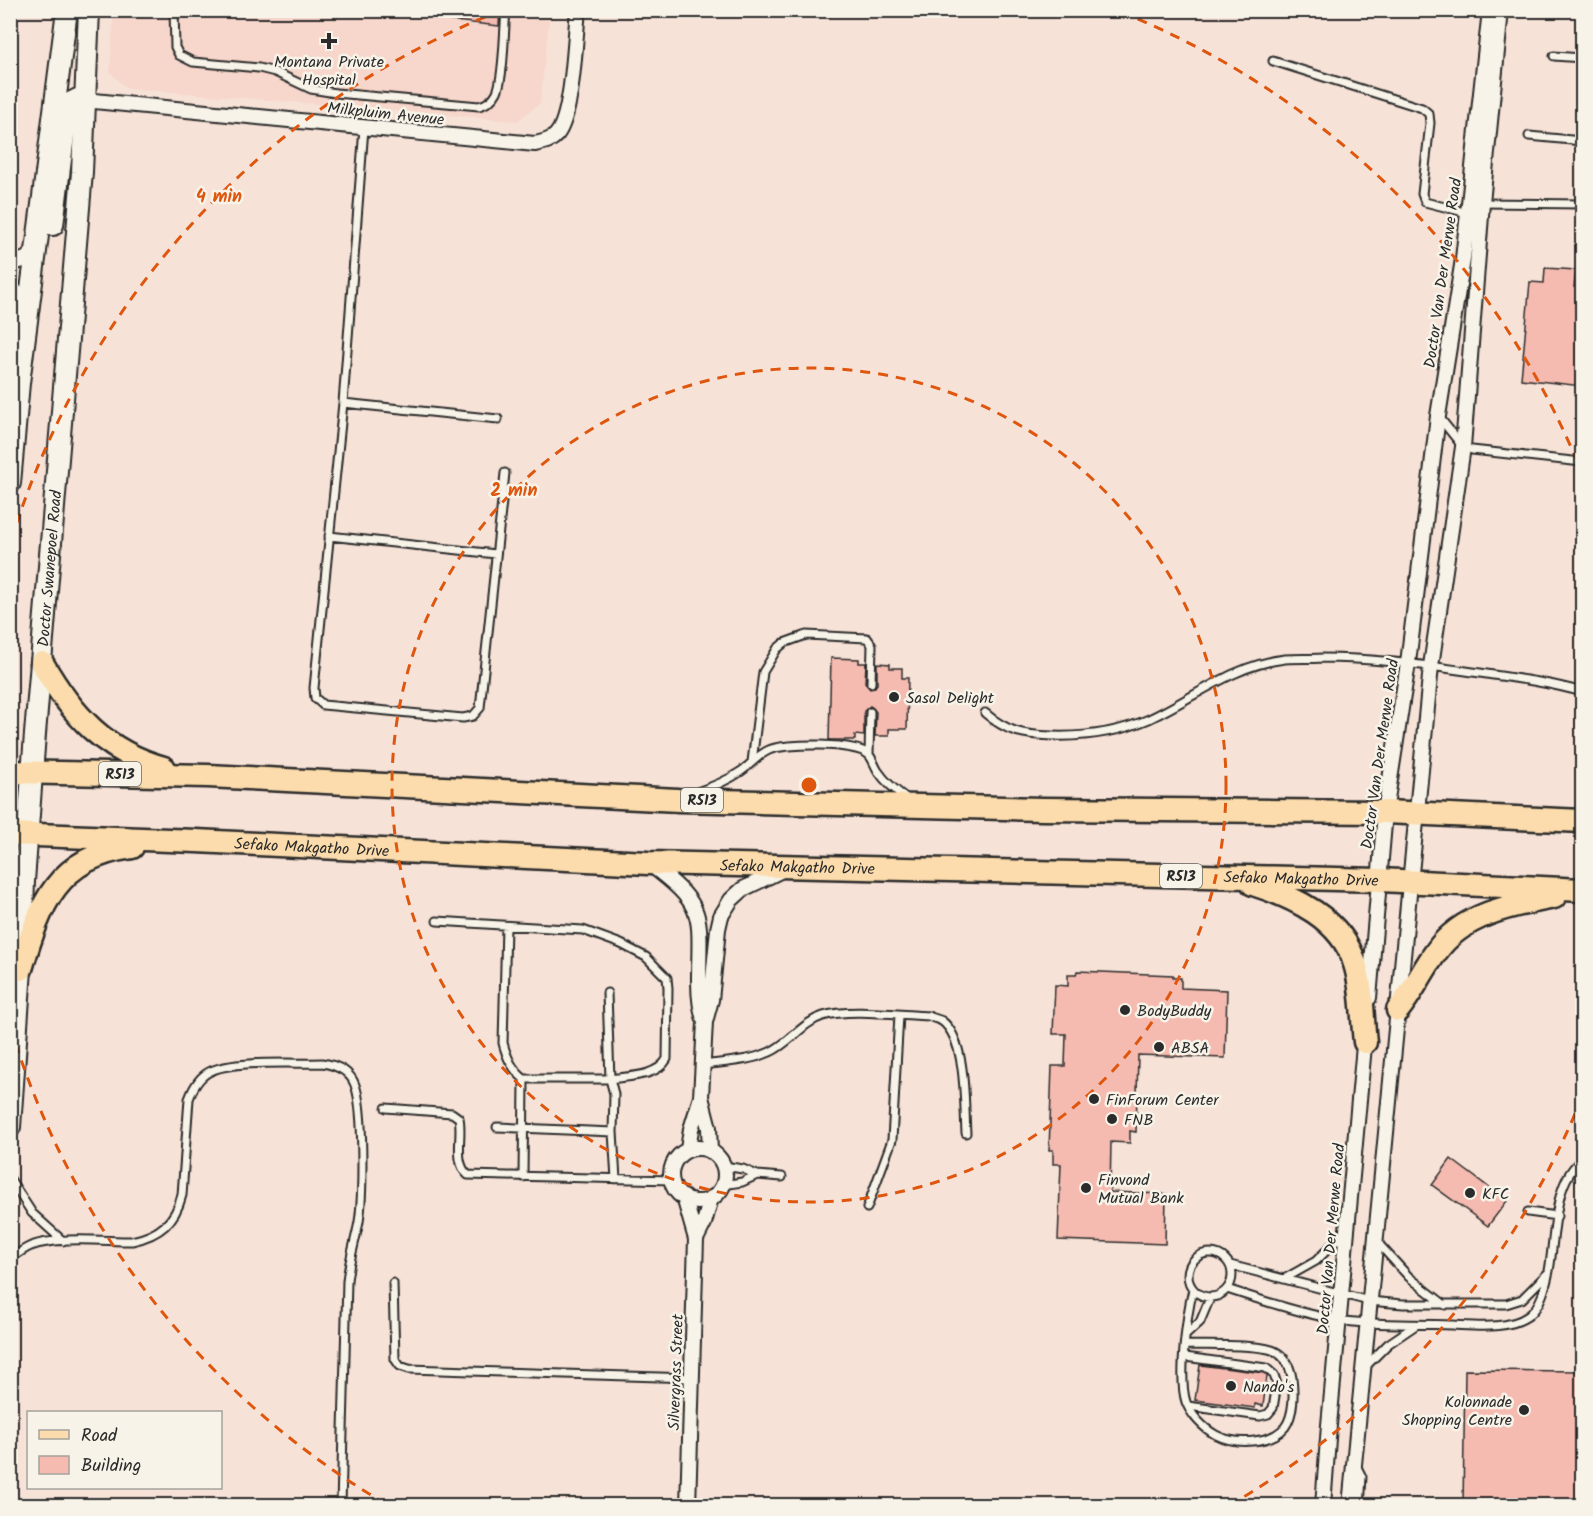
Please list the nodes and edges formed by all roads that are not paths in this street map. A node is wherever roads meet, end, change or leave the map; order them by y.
1 (67, 10) edge
2 (89, 10) edge
3 (174, 10) edge
4 (506, 10) edge
5 (578, 10) edge
6 (1490, 10) edge
7 (1501, 10) edge
8 (1554, 56) dead end
9 (1582, 58) edge
10 (1273, 61) dead end
11 (84, 100) junction
12 (364, 128) junction
13 (1529, 136) dead end
14 (1582, 141) edge
15 (1582, 204) edge
16 (1473, 206) junction
17 (37, 248) junction
18 (10, 264) edge
19 (10, 285) edge
20 (28, 314) junction
21 (343, 403) junction
22 (17, 410) junction
23 (1438, 416) junction
24 (498, 419) dead end
25 (1463, 447) junction
26 (1582, 462) edge
27 (505, 473) dead end
28 (10, 483) edge
29 (329, 536) junction
30 (496, 554) junction
31 (42, 663) junction
32 (1408, 663) junction
33 (1431, 666) junction
34 (871, 683) dead end
35 (1582, 692) edge
36 (870, 712) dead end
37 (985, 713) dead end
38 (869, 755) junction
39 (752, 762) junction
40 (21, 772) edge
41 (208, 776) junction
42 (678, 800) junction
43 (918, 806) junction
44 (1385, 812) junction
45 (1418, 814) junction
46 (1582, 821) edge
47 (19, 834) edge
48 (196, 841) junction
49 (648, 863) junction
50 (789, 867) junction
51 (1232, 877) junction
52 (1380, 880) junction
53 (1411, 882) junction
54 (1582, 891) edge
55 (437, 921) dead end
56 (506, 926) junction
57 (21, 969) junction
58 (607, 993) dead end
59 (1398, 1010) junction
60 (899, 1015) junction
61 (705, 1022) junction
62 (1365, 1042) junction
63 (703, 1065) junction
64 (12, 1069) edge
65 (524, 1079) junction
66 (610, 1079) junction
67 (701, 1097) junction
68 (386, 1108) dead end
69 (10, 1126) edge
70 (497, 1127) dead end
71 (525, 1128) junction
72 (613, 1132) junction
73 (966, 1133) dead end
74 (688, 1150) junction
75 (710, 1150) junction
76 (1582, 1160) edge
77 (724, 1166) junction
78 (757, 1175) junction
79 (523, 1176) junction
80 (782, 1177) dead end
81 (10, 1179) edge
82 (615, 1179) junction
83 (672, 1180) junction
84 (723, 1185) junction
85 (684, 1197) junction
86 (711, 1198) junction
87 (867, 1208) dead end
88 (1528, 1212) dead end
89 (1557, 1216) junction
90 (1347, 1230) junction
91 (696, 1239) junction
92 (63, 1241) junction
93 (1375, 1241) junction
94 (10, 1259) edge
95 (1230, 1265) junction
96 (1548, 1273) junction
97 (1284, 1279) junction
98 (393, 1283) dead end
99 (1193, 1289) junction
100 (1227, 1289) junction
101 (1341, 1295) junction
102 (1210, 1298) junction
103 (1369, 1301) junction
104 (1445, 1305) junction
105 (1339, 1320) junction
106 (1367, 1323) junction
107 (1416, 1325) junction
108 (1186, 1335) junction
109 (1185, 1345) junction
110 (1185, 1357) junction
111 (1362, 1370) junction
112 (691, 1378) junction
113 (1188, 1406) junction
114 (1355, 1464) junction
115 (341, 1506) edge
116 (688, 1506) edge
117 (1323, 1506) edge
118 (1350, 1506) edge
119 (1360, 1506) edge

1 - 17 main road
2 - 11 main road, Doctor Swanepoel Road
3 - 4 lane
5 - 12 street, Milkpluim Avenue
6 - 16 street, Doctor Van Der Merwe Road
7 - 16 street, Doctor Van Der Merwe Road
8 - 9 lane
10 - 16 lane
11 - 12 street, Milkpluim Avenue
11 - 22 main road
11 - 31 main road, Doctor Swanepoel Road
12 - 21 lane
13 - 14 lane
15 - 16 lane
16 - 23 street, Doctor Van Der Merwe Road
16 - 25 street, Doctor Van Der Merwe Road
17 - 18 street
17 - 20 main road
19 - 20 street
20 - 22 main road
21 - 24 lane
21 - 29 lane
22 - 28 main road
23 - 25 lane
23 - 32 street, Doctor Van Der Merwe Road
25 - 26 lane
25 - 33 street, Doctor Van Der Merwe Road
27 - 30 lane
29 - 30 lane
29 - 30 lane
31 - 40 main road, Doctor Swanepoel Road
31 - 41 main road
32 - 33 lane
32 - 37 lane
32 - 44 street, Doctor Van Der Merwe Road
33 - 35 lane
33 - 45 street, Doctor Van Der Merwe Road
34 - 39 lane
36 - 38 lane
38 - 39 lane
38 - 43 lane
39 - 42 lane
40 - 41 main road, R513
40 - 47 main road, Doctor Swanepoel Road
41 - 42 main road, R513
42 - 43 main road, R513
43 - 44 main road, R513
44 - 45 main road, R513
44 - 52 street, Doctor Van Der Merwe Road
45 - 46 main road, R513
45 - 53 street, Doctor Van Der Merwe Road
47 - 48 main road, Sefako Makgatho Drive / R513
47 - 57 main road, Doctor Swanepoel Road
48 - 49 main road, Sefako Makgatho Drive / R513
48 - 57 main road
49 - 50 main road, Sefako Makgatho Drive / R513
49 - 61 street
50 - 51 main road, Sefako Makgatho Drive / R513
50 - 61 street
51 - 52 main road, Sefako Makgatho Drive / R513
51 - 62 main road
52 - 53 main road, Sefako Makgatho Drive / R513
52 - 62 street, Doctor Van Der Merwe Road
53 - 54 main road, Sefako Makgatho Drive / R513
53 - 59 street, Doctor Van Der Merwe Road
54 - 59 main road
55 - 56 lane
56 - 65 lane
56 - 66 lane
57 - 64 main road, Doctor Swanepoel Road
58 - 66 lane
59 - 93 street, Doctor Van Der Merwe Road
60 - 63 lane
60 - 73 lane
60 - 87 lane
61 - 63 street
62 - 90 street, Doctor Van Der Merwe Road
63 - 67 street
64 - 69 main road, Doctor Swanepoel Road
65 - 66 lane
65 - 71 lane
66 - 72 lane
67 - 74 street
67 - 75 street
68 - 79 lane
70 - 71 lane
71 - 72 lane
71 - 79 lane
72 - 82 lane
74 - 75 street
74 - 83 street
75 - 77 street
76 - 89 lane
77 - 78 lane
77 - 84 street
78 - 80 lane
78 - 84 lane
79 - 82 lane
81 - 92 lane
82 - 83 lane
83 - 85 street
84 - 86 street
85 - 86 street
85 - 91 street, Silvergrass Street
86 - 91 street, Silvergrass Street
88 - 89 lane
89 - 96 lane
90 - 97 lane
90 - 101 street, Doctor Van Der Merwe Road
91 - 112 street, Silvergrass Street
92 - 94 lane
92 - 115 lane
93 - 103 street, Doctor Van Der Merwe Road
93 - 104 lane
95 - 97 lane
95 - 99 lane
95 - 100 lane
96 - 104 lane
96 - 107 lane
97 - 101 lane
98 - 112 lane
99 - 102 lane
99 - 108 lane
100 - 102 lane
100 - 105 lane
101 - 103 lane
101 - 105 street, Doctor Van Der Merwe Road
102 - 108 lane
103 - 104 lane
103 - 106 street, Doctor Van Der Merwe Road
105 - 106 lane
105 - 117 street, Doctor Van Der Merwe Road
106 - 107 lane
106 - 111 street, Doctor Van Der Merwe Road
107 - 111 lane
108 - 109 lane
109 - 110 lane
109 - 113 lane
110 - 113 lane
110 - 113 lane
111 - 114 street, Doctor Van Der Merwe Road
112 - 116 street, Silvergrass Street
114 - 118 street, Doctor Van Der Merwe Road
114 - 119 lane

